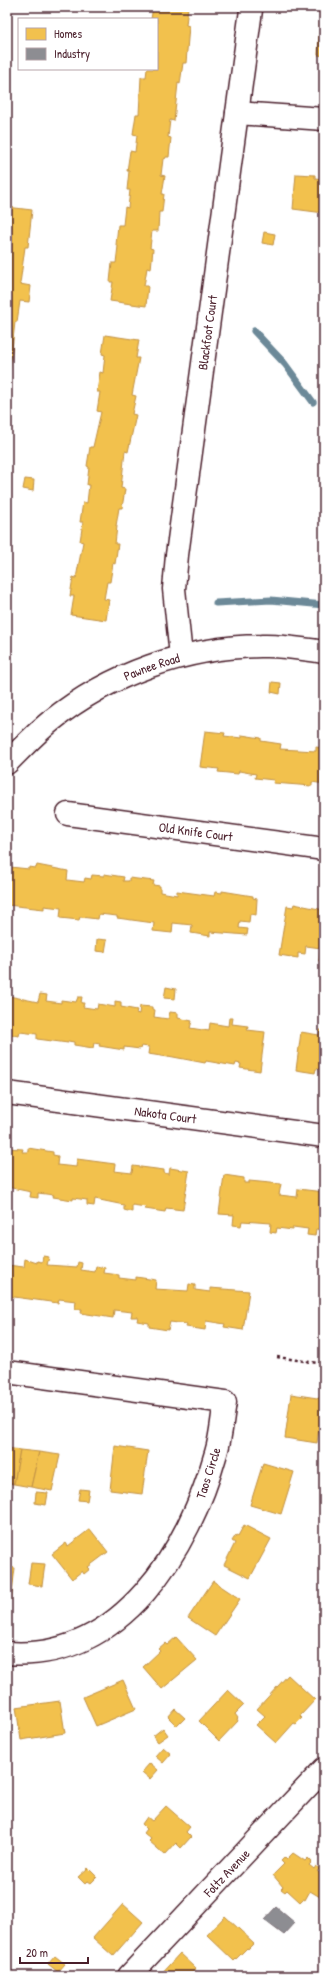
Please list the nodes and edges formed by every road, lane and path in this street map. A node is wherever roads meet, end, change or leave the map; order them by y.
1 (251, 10) dead end
2 (237, 113) junction
3 (324, 119) edge
4 (324, 652) edge
5 (181, 656) junction
6 (7, 763) edge
7 (68, 814) dead end
8 (324, 849) edge
9 (7, 1093) edge
10 (324, 1136) edge
11 (277, 1357) dead end
12 (324, 1364) edge
13 (7, 1372) edge
14 (7, 1652) edge
15 (324, 1769) edge
16 (129, 1976) edge

1 - 2 street, Blackfoot Court
2 - 3 street
2 - 5 street, Blackfoot Court
4 - 5 street, Pawnee Road
5 - 6 street, Pawnee Road
7 - 8 street, Old Knife Court
9 - 10 street, Nakota Court
11 - 12 path
13 - 14 street, Taos Circle
15 - 16 street, Foltz Avenue

